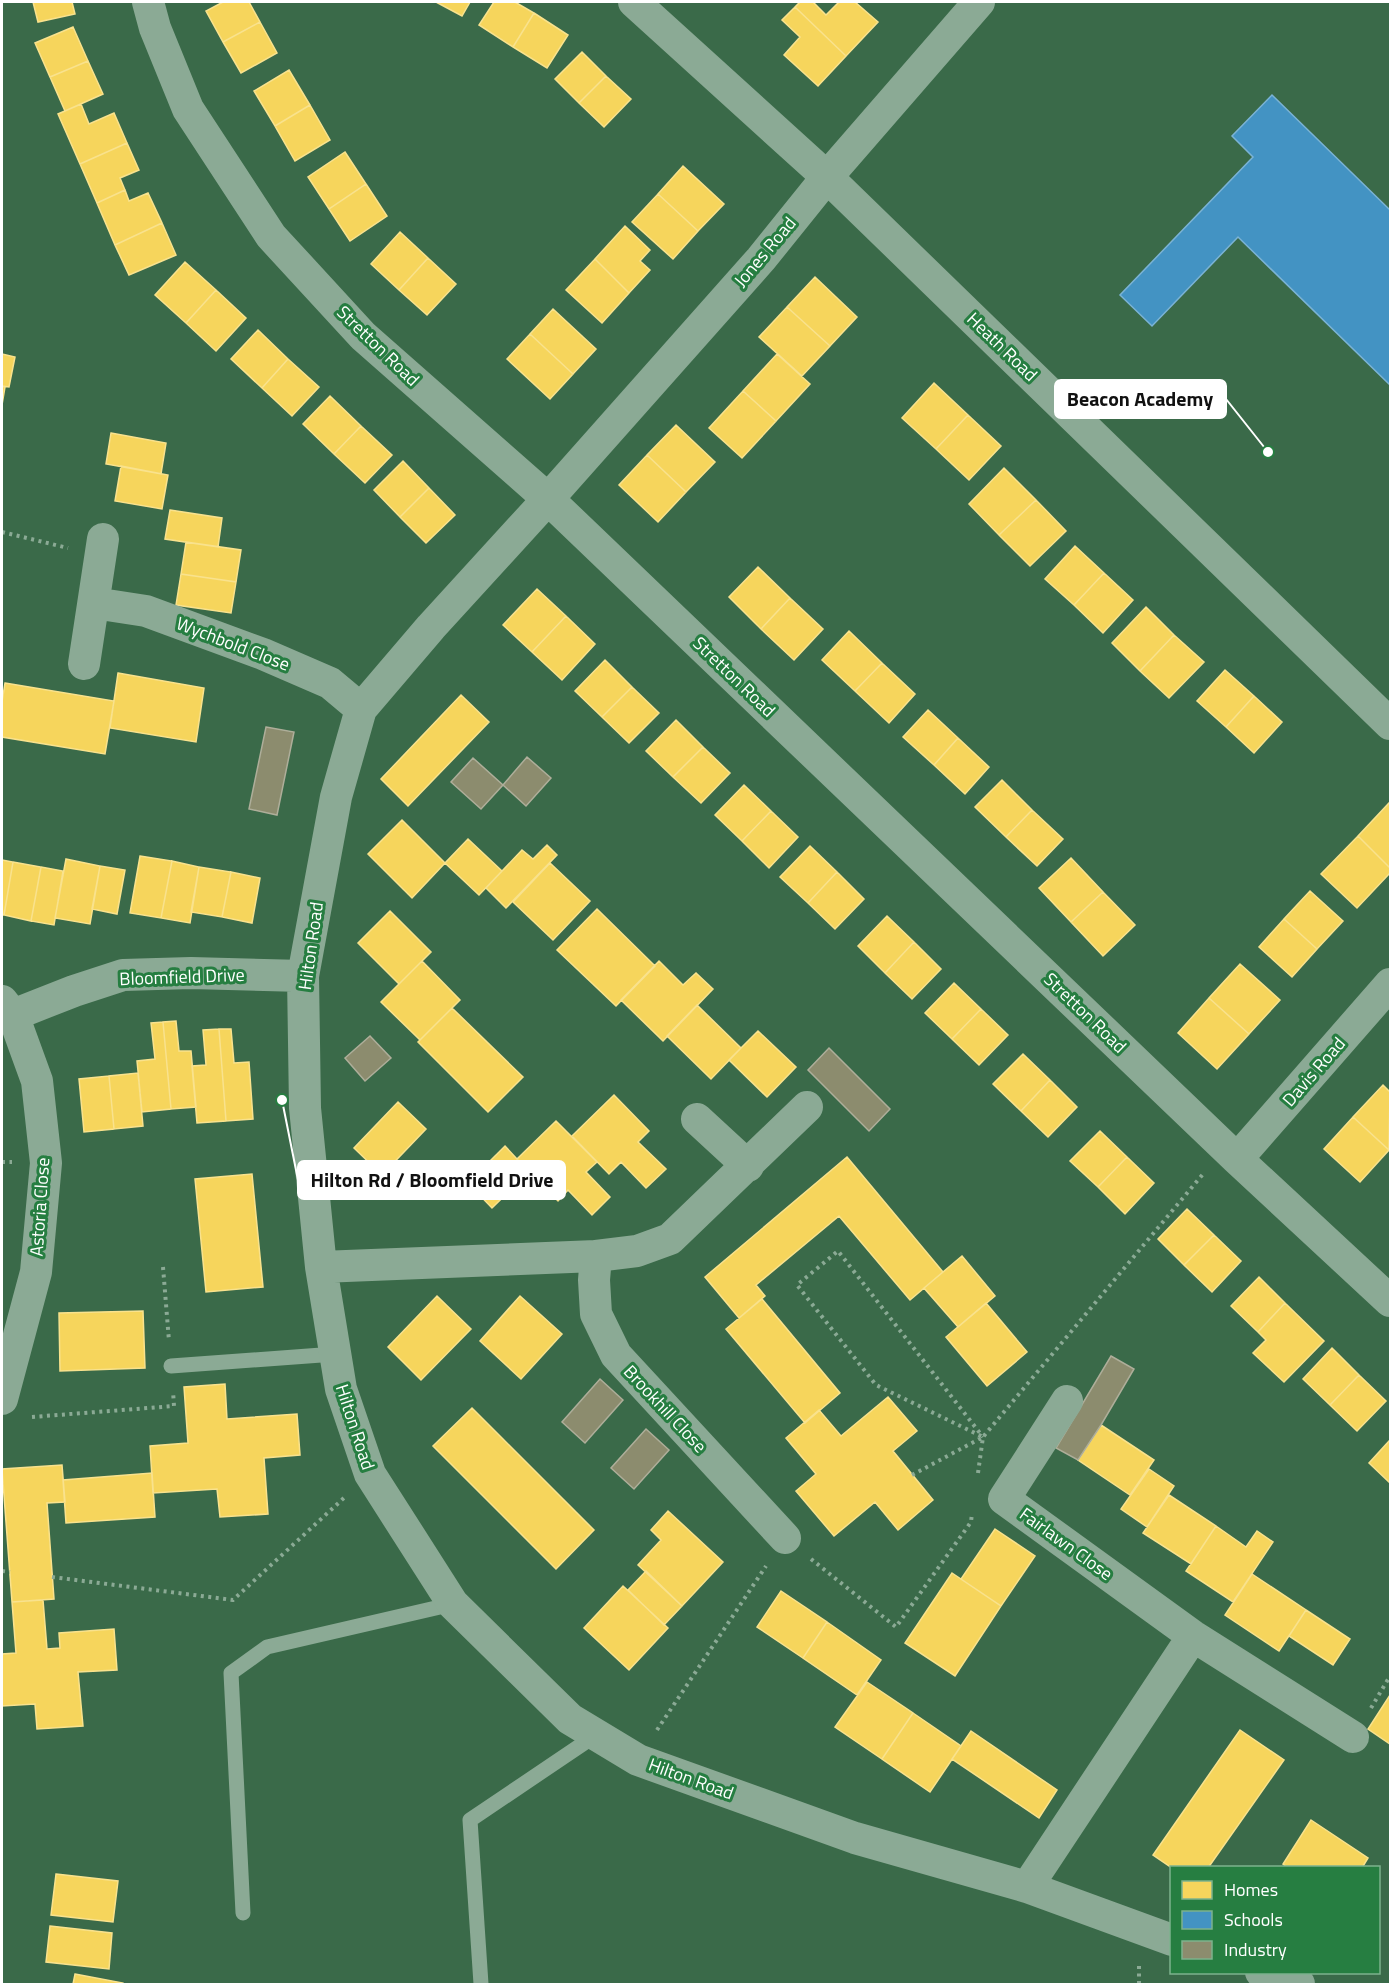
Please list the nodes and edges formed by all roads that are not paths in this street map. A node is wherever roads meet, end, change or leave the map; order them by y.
1 (148, 2) edge
2 (634, 2) edge
3 (980, 2) edge
4 (827, 177) junction
5 (548, 499) junction
6 (102, 547) road end
7 (94, 603) junction
8 (84, 664) dead end
9 (361, 709) junction
10 (1390, 724) edge
11 (303, 976) junction
12 (1390, 984) edge
13 (7, 1008) edge
14 (807, 1107) dead end
15 (697, 1119) dead end
16 (1231, 1154) junction
17 (748, 1166) junction
18 (596, 1256) junction
19 (321, 1267) junction
20 (1390, 1302) edge
21 (335, 1354) junction
22 (171, 1366) road end
23 (1067, 1401) dead end
24 (13, 1408) edge
25 (785, 1538) road end
26 (453, 1604) junction
27 (1193, 1636) junction
28 (596, 1735) junction
29 (1353, 1737) dead end
30 (1027, 1887) junction
31 (243, 1913) dead end
32 (1170, 1939) edge
33 (1267, 1974) edge
34 (481, 1984) edge
35 (1299, 1984) edge

1 - 5 street, Stretton Road
2 - 4 street, Heath Road
3 - 4 street, Jones Road
4 - 5 street, Jones Road
4 - 10 street, Heath Road
5 - 9 street, Hilton Road
5 - 16 street, Stretton Road
6 - 7 street
7 - 8 street
7 - 9 street, Wychbold Close
9 - 11 street, Hilton Road
11 - 13 street, Bloomfield Drive
11 - 19 street, Hilton Road
12 - 16 street, Davis Road
13 - 24 street, Astoria Close
14 - 17 street
15 - 17 street
16 - 20 street, Stretton Road
17 - 18 street
18 - 19 street
18 - 25 street, Brookhill Close
19 - 21 street, Hilton Road
21 - 22 lane
21 - 26 street, Hilton Road
23 - 27 street, Fairlawn Close
26 - 28 street, Hilton Road
26 - 31 lane
27 - 29 street, Fairlawn Close
27 - 30 street
28 - 30 street, Hilton Road
28 - 34 lane
30 - 32 street, Hilton Road
33 - 35 street

